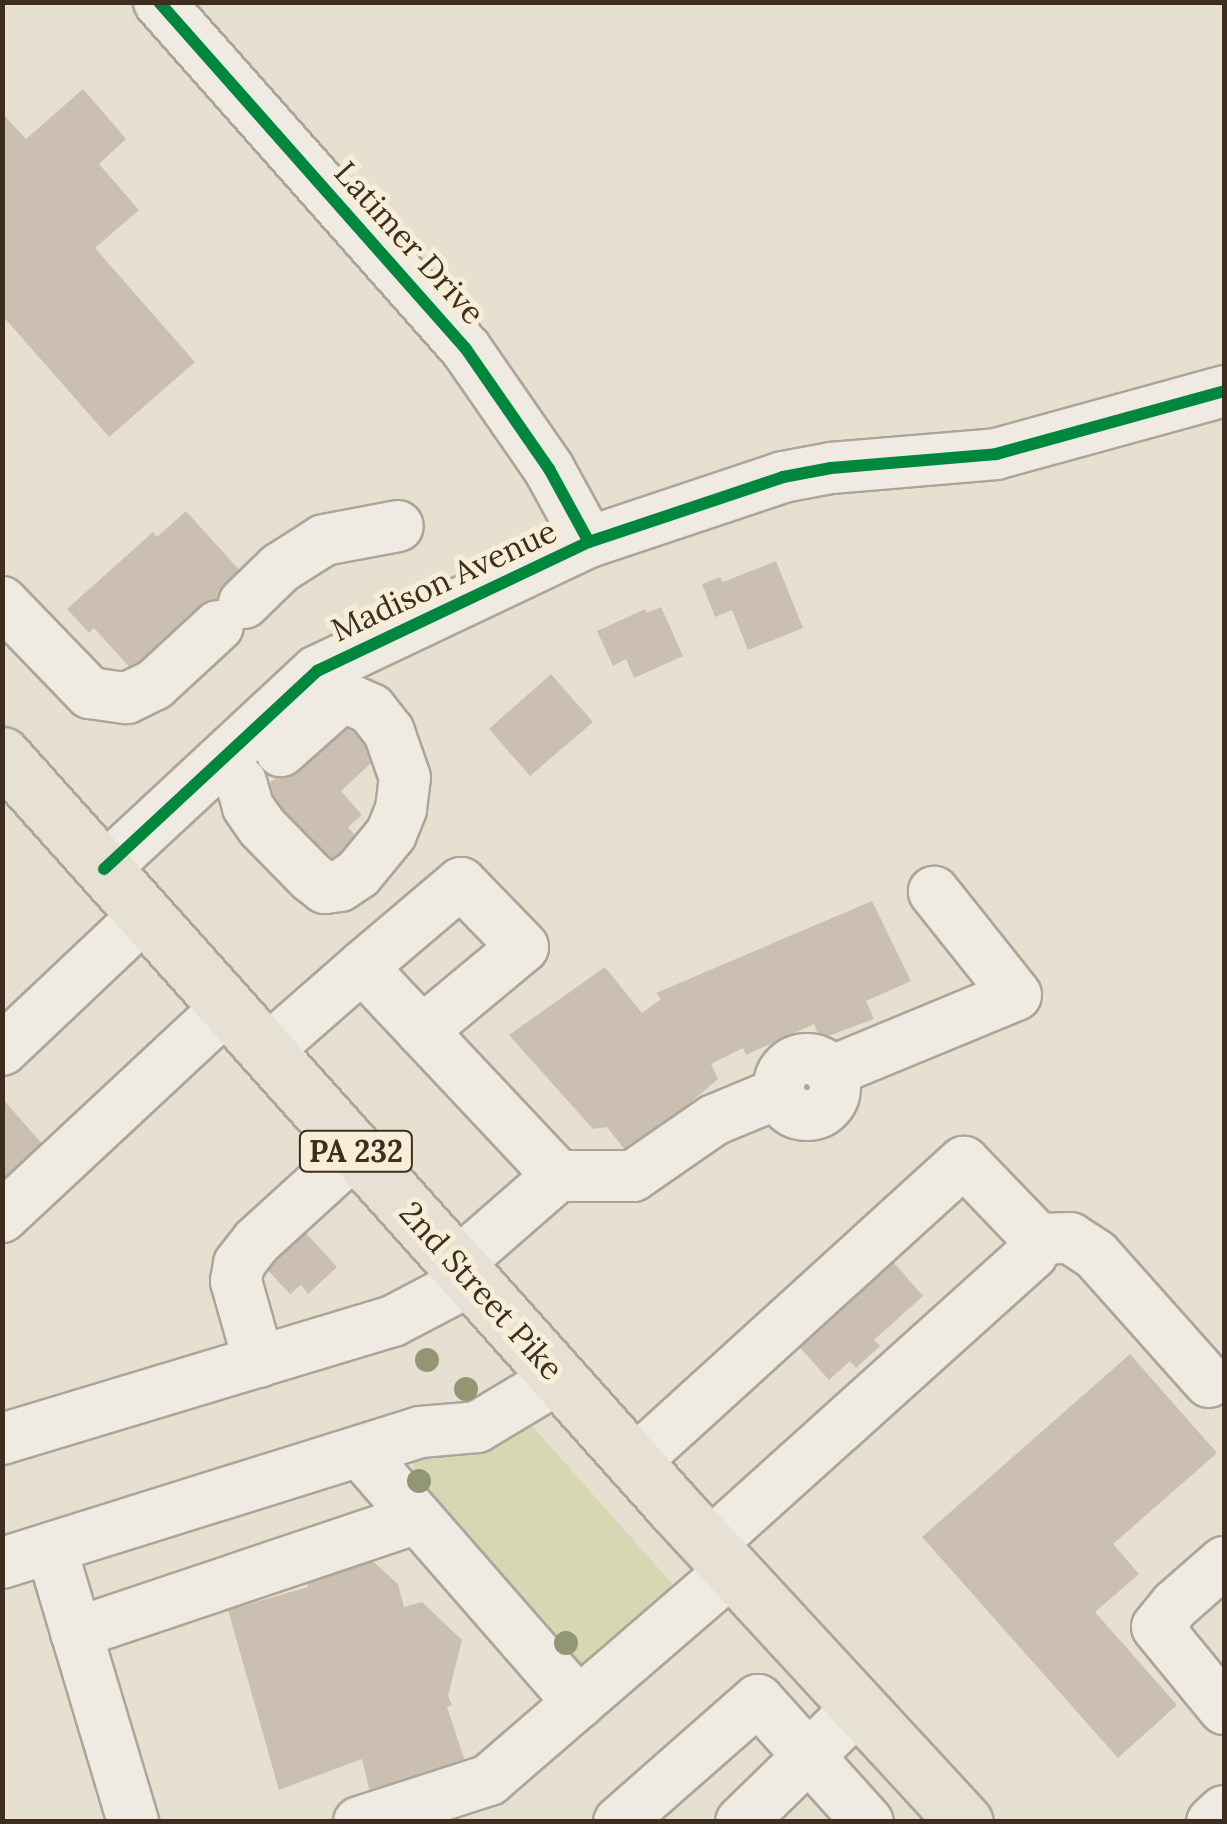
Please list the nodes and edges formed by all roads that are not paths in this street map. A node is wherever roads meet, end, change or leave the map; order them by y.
1 (159, 2) edge
2 (1224, 391) edge
3 (398, 526) dead end
4 (588, 542) junction
5 (2, 602) edge
6 (2, 755) edge
7 (229, 773) junction
8 (104, 869) junction
9 (934, 892) dead end
10 (145, 915) junction
11 (362, 967) junction
12 (227, 1007) junction
13 (422, 1031) junction
14 (2, 1050) edge
15 (266, 1051) junction
16 (356, 1151) junction
17 (558, 1176) junction
18 (2, 1217) edge
19 (1038, 1239) junction
20 (464, 1272) junction
21 (258, 1362) junction
22 (559, 1378) junction
23 (1219, 1382) edge
24 (2, 1439) edge
25 (360, 1452) junction
26 (634, 1462) junction
27 (417, 1518) junction
28 (51, 1548) junction
29 (720, 1557) junction
30 (2, 1562) edge
31 (1224, 1562) edge
32 (76, 1633) junction
33 (1220, 1694) edge
34 (579, 1703) junction
35 (860, 1707) junction
36 (811, 1759) junction
37 (1224, 1811) edge
38 (133, 1822) edge
39 (359, 1822) edge
40 (618, 1822) edge
41 (742, 1822) edge
42 (868, 1822) edge
43 (965, 1822) edge
44 (1212, 1822) edge

1 - 4 street, Latimer Drive
2 - 4 street, Madison Avenue
3 - 5 street
4 - 7 street, Madison Avenue
6 - 8 main road, 2nd Street Pike / PA 232
7 - 7 street
7 - 8 street, Madison Avenue
8 - 10 main road, 2nd Street Pike / PA 232
9 - 17 street
10 - 12 main road, 2nd Street Pike / PA 232
10 - 14 street
11 - 13 street
11 - 13 street
11 - 15 street
12 - 15 main road, 2nd Street Pike / PA 232
12 - 18 street
13 - 17 street
15 - 16 main road, 2nd Street Pike / PA 232
16 - 20 main road, 2nd Street Pike / PA 232
16 - 21 street
17 - 20 street
19 - 23 street
19 - 26 street
19 - 29 street
20 - 21 street
20 - 22 main road, 2nd Street Pike / PA 232
21 - 24 street
22 - 25 street
22 - 26 main road, 2nd Street Pike / PA 232
25 - 27 street
25 - 28 street
26 - 29 main road, 2nd Street Pike / PA 232
27 - 32 street
27 - 34 street
28 - 30 street
28 - 32 street
29 - 34 street
29 - 35 main road, 2nd Street Pike / PA 232
31 - 33 street
32 - 38 street
34 - 39 street
35 - 36 street
35 - 43 main road, 2nd Street Pike / PA 232
36 - 40 street
36 - 41 street
36 - 42 street
37 - 44 street

